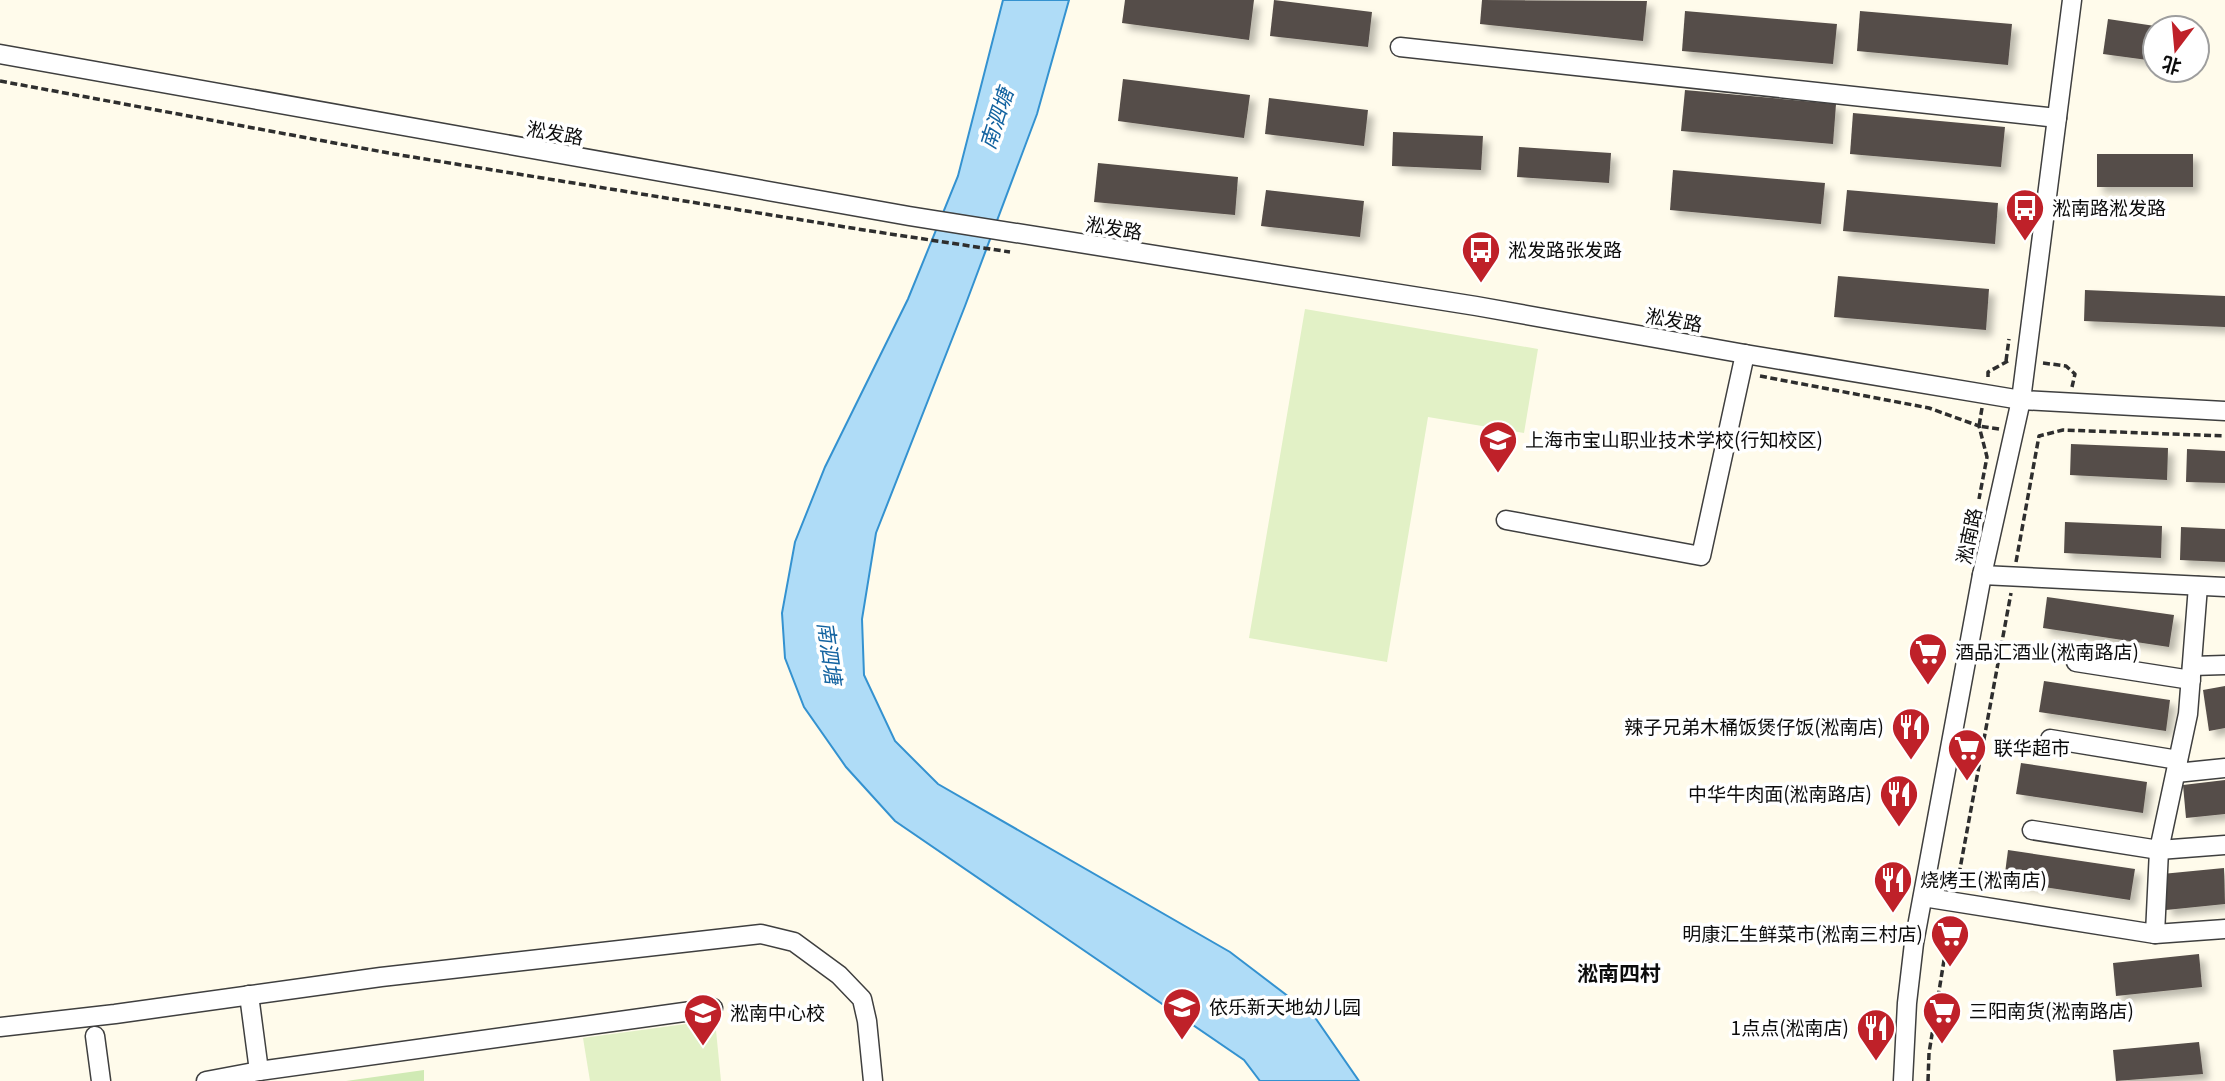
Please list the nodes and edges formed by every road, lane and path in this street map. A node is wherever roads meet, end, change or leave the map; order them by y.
1 (2072, 0) edge
2 (1400, 47) dead end
3 (0, 54) edge
4 (0, 81) edge
5 (2057, 118) junction
6 (1015, 252) dead end
7 (1745, 354) junction
8 (1741, 373) junction
9 (2021, 400) junction
10 (2225, 411) edge
11 (2225, 436) edge
12 (1979, 499) dead end
13 (1506, 520) dead end
14 (1982, 575) junction
15 (2014, 576) junction
16 (2198, 586) junction
17 (2225, 587) edge
18 (2076, 662) dead end
19 (2225, 665) edge
20 (2191, 673) junction
21 (2050, 739) dead end
22 (2177, 767) junction
23 (2225, 768) edge
24 (2032, 830) dead end
25 (2225, 845) edge
26 (2160, 850) junction
27 (1923, 897) junction
28 (1954, 902) junction
29 (2225, 929) edge
30 (2155, 933) junction
31 (249, 995) junction
32 (713, 1008) dead end
33 (0, 1027) edge
34 (95, 1036) dead end
35 (259, 1071) junction
36 (101, 1081) edge
37 (206, 1081) edge
38 (873, 1081) edge
39 (1903, 1081) edge
40 (1928, 1081) edge

1 - 5 street, 淞南路
2 - 5 street
3 - 7 street, 淞发路
4 - 6 path
5 - 9 street, 淞南路
7 - 8 street
7 - 9 street, 淞发路
8 - 12 path
8 - 13 street
9 - 10 street, 淞发路
9 - 14 street, 淞南路
11 - 15 path
14 - 15 street
14 - 27 street, 淞南路
15 - 16 street
15 - 28 path
16 - 17 street
16 - 20 street
18 - 20 street
19 - 20 street
20 - 22 street
21 - 22 street
22 - 23 street
22 - 26 street
24 - 26 street
25 - 26 street
26 - 30 street
27 - 28 street
27 - 39 street, 淞南路
28 - 30 street
28 - 40 path
29 - 30 street
31 - 33 street
31 - 35 street
31 - 38 street
32 - 35 street
34 - 36 street
35 - 37 street

